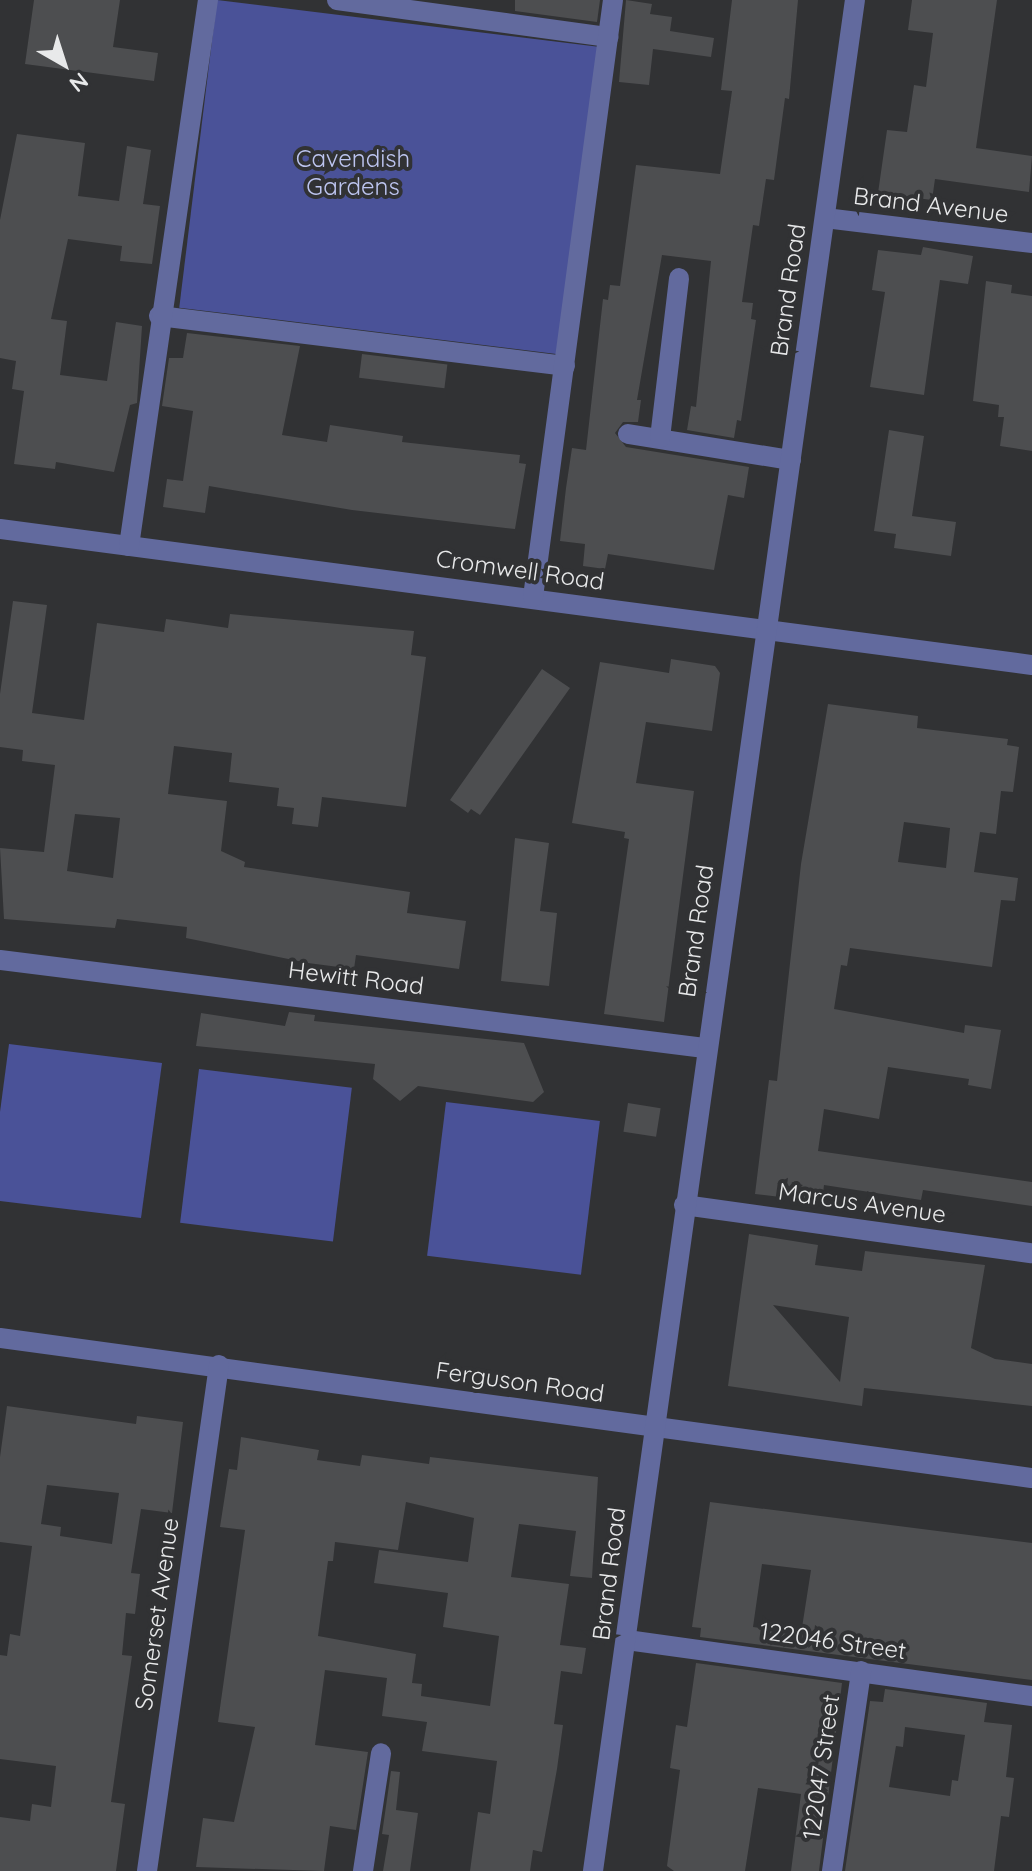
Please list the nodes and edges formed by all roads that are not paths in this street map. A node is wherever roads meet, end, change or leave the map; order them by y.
1 (208, 0) edge
2 (337, 0) edge
3 (613, 0) edge
4 (855, 0) edge
5 (608, 37) junction
6 (825, 218) junction
7 (1032, 243) edge
8 (679, 278) dead end
9 (159, 316) junction
10 (565, 366) junction
11 (628, 434) dead end
12 (660, 438) junction
13 (791, 460) junction
14 (0, 529) edge
15 (129, 546) junction
16 (533, 597) junction
17 (767, 630) junction
18 (1032, 665) edge
19 (0, 960) edge
20 (705, 1048) junction
21 (684, 1205) junction
22 (1032, 1253) edge
23 (0, 1338) edge
24 (219, 1365) junction
25 (653, 1427) junction
26 (1032, 1478) edge
27 (627, 1640) junction
28 (861, 1671) junction
29 (1032, 1696) edge
30 (381, 1753) dead end
31 (147, 1871) edge
32 (363, 1871) edge
33 (593, 1871) edge
34 (832, 1871) edge

1 - 9 street
2 - 5 street
3 - 5 street
4 - 6 street, Brand Road
5 - 10 street
6 - 7 street, Brand Avenue
6 - 13 street, Brand Road
8 - 12 street
9 - 10 street
9 - 15 street
10 - 16 street
11 - 12 street
12 - 13 street
13 - 17 street, Brand Road
14 - 15 street, Cromwell Road
15 - 16 street, Cromwell Road
16 - 17 street, Cromwell Road
17 - 18 street, Cromwell Road
17 - 20 street, Brand Road
19 - 20 street, Hewitt Road
20 - 21 street, Brand Road
21 - 22 street, Marcus Avenue
21 - 25 street, Brand Road
23 - 24 street, Ferguson Road
24 - 25 street, Ferguson Road
24 - 31 street, Somerset Avenue
25 - 26 street, Ferguson Road
25 - 27 street, Brand Road
27 - 28 street, 122046 Street
27 - 33 street, Brand Road
28 - 29 street, 122046 Street
28 - 34 street, 122047 Street
30 - 32 street

